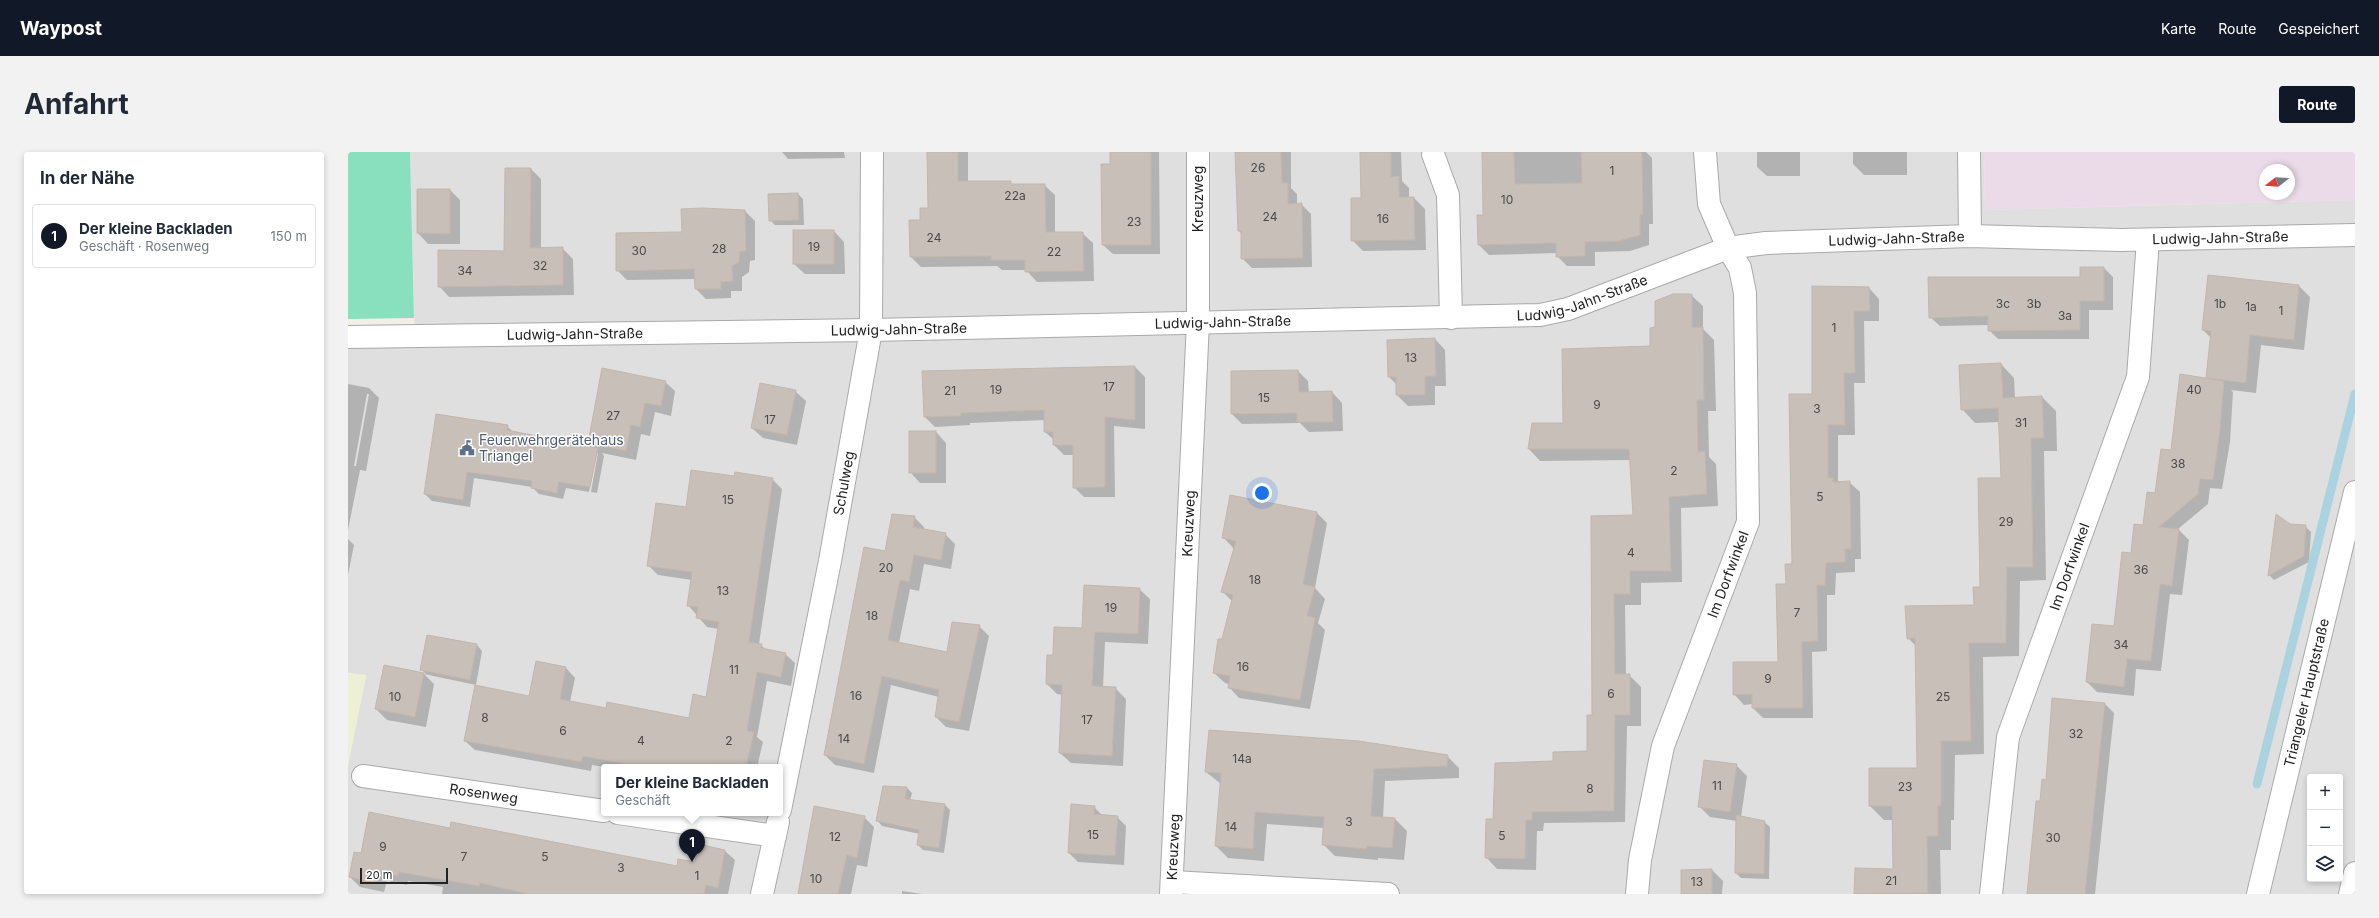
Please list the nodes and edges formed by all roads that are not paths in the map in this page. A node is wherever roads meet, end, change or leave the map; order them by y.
1 (872, 152) edge
2 (1198, 152) edge
3 (1705, 152) edge
4 (1969, 152) edge
5 (1433, 154) dead end
6 (2355, 235) edge
7 (1970, 236) junction
8 (2148, 240) junction
9 (1728, 248) junction
10 (1451, 318) junction
11 (1198, 322) junction
12 (871, 330) junction
13 (348, 337) edge
14 (2355, 492) edge
15 (363, 776) dead end
16 (783, 795) edge
17 (601, 811) edge
18 (638, 816) edge
19 (778, 816) edge
20 (775, 836) junction
21 (2355, 873) edge
22 (1172, 888) edge
23 (762, 894) edge
24 (1388, 894) edge
25 (1636, 894) edge
26 (1991, 894) edge
27 (2258, 894) edge
28 (2350, 894) edge

1 - 12 street, Schulweg
2 - 11 street, Kreuzweg
3 - 9 street, Im Dorfwinkel
4 - 7 street
5 - 10 street
6 - 8 street, Ludwig-Jahn-Straße
7 - 8 street, Ludwig-Jahn-Straße
7 - 9 street, Ludwig-Jahn-Straße
8 - 26 street, Im Dorfwinkel
9 - 10 street, Ludwig-Jahn-Straße
9 - 25 street, Im Dorfwinkel
10 - 11 street, Ludwig-Jahn-Straße
11 - 12 street, Ludwig-Jahn-Straße
11 - 22 street, Kreuzweg
12 - 13 street, Ludwig-Jahn-Straße
12 - 16 street, Schulweg
14 - 27 street, Triangeler Hauptstraße
15 - 17 street, Rosenweg
18 - 20 street
19 - 20 street
20 - 23 street
21 - 28 street
22 - 24 street

